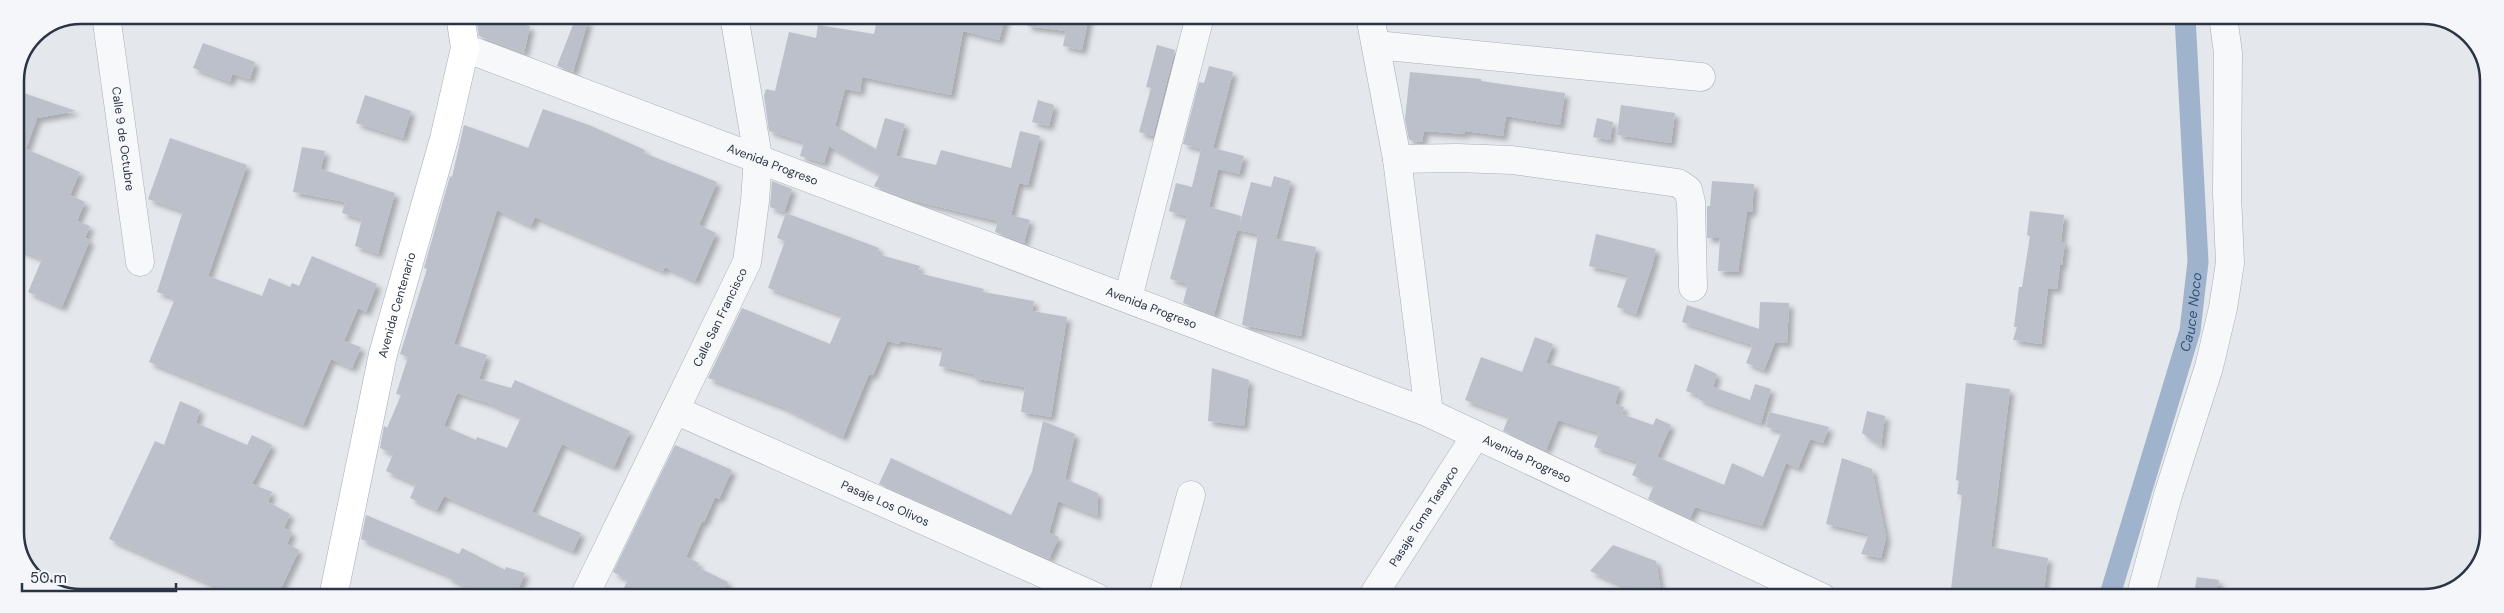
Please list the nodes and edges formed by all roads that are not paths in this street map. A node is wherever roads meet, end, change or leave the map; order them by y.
1 (107, 24) edge
2 (461, 24) edge
3 (736, 24) edge
4 (1198, 24) dead end
5 (1372, 24) edge
6 (2224, 24) edge
7 (1376, 45) junction
8 (465, 48) junction
9 (1701, 77) dead end
10 (758, 157) junction
11 (1397, 159) junction
12 (140, 262) dead end
13 (1693, 287) dead end
14 (1128, 298) junction
15 (676, 410) junction
16 (1429, 414) junction
17 (1476, 435) junction
18 (1191, 495) dead end
19 (335, 589) edge
20 (588, 589) edge
21 (1078, 589) edge
22 (1165, 589) edge
23 (1377, 589) edge
24 (1804, 589) edge
25 (2142, 589) edge

1 - 12 street, Calle 9 de Octubre
2 - 8 main road, Avenida Centenario
3 - 10 street, Calle San Francisco
4 - 14 street
5 - 7 street
6 - 25 street
7 - 9 street
7 - 11 street
8 - 10 street, Avenida Progreso
8 - 19 main road, Avenida Centenario
10 - 14 street, Avenida Progreso
10 - 15 street, Calle San Francisco
11 - 13 street
11 - 16 street
14 - 16 street, Avenida Progreso
15 - 20 street, Calle San Francisco
15 - 21 street, Pasaje Los Olivos
16 - 17 street, Avenida Progreso
17 - 23 street, Pasaje Toma Tasayco
17 - 24 street, Avenida Progreso
18 - 22 street

